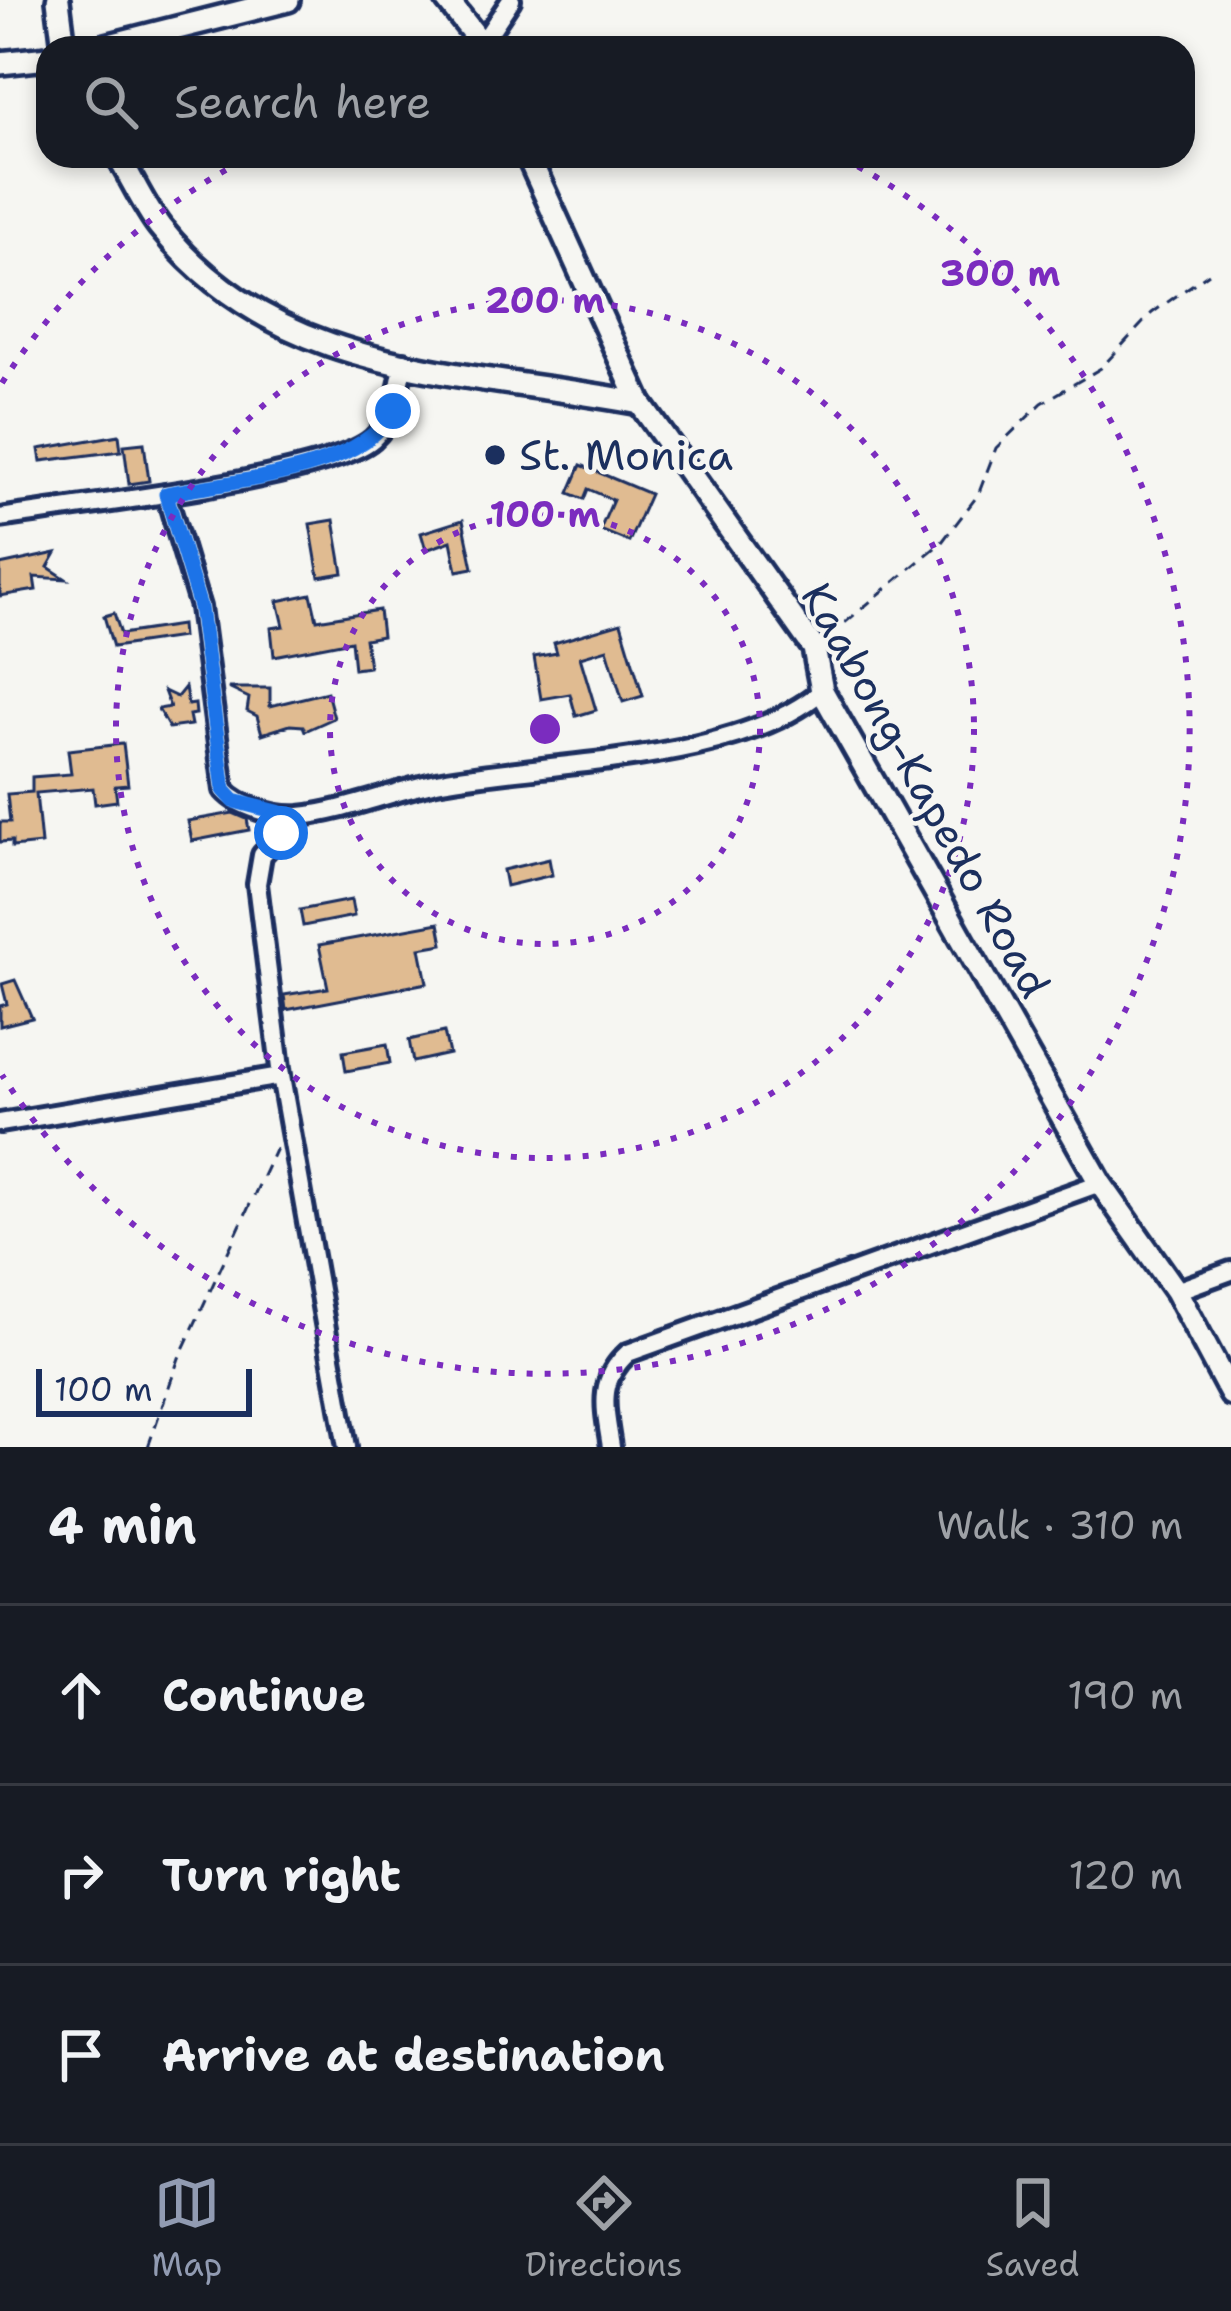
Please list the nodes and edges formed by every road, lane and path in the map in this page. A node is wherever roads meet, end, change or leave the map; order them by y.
1 (58, 0) edge
2 (288, 0) edge
3 (447, 0) edge
4 (511, 0) edge
5 (62, 36) edge
6 (146, 36) edge
7 (477, 36) edge
8 (489, 36) edge
9 (36, 59) edge
10 (0, 63) edge
11 (125, 168) edge
12 (533, 168) edge
13 (1209, 273) dead end
14 (404, 362) junction
15 (640, 403) junction
16 (166, 494) junction
17 (0, 518) edge
18 (814, 648) junction
19 (822, 691) junction
20 (297, 817) junction
21 (281, 1076) junction
22 (289, 1119) junction
23 (0, 1123) edge
24 (1100, 1183) junction
25 (1231, 1270) edge
26 (1175, 1291) junction
27 (1231, 1394) edge
28 (148, 1447) edge
29 (347, 1447) edge
30 (611, 1447) edge

1 - 5 main road
2 - 6 main road
3 - 7 main road
4 - 8 street
9 - 10 main road
11 - 14 main road
12 - 15 main road, Kaabong-Kapedo Road
13 - 18 path
14 - 15 main road
14 - 16 street
15 - 18 main road, Kaabong-Kapedo Road
16 - 17 street
16 - 20 street
18 - 19 main road, Kaabong-Kapedo Road
19 - 20 street
19 - 24 main road, Kaabong-Kapedo Road
20 - 21 street
21 - 22 street
21 - 23 street
22 - 28 path
22 - 29 street
24 - 26 main road, Kaabong-Kapedo Road
24 - 30 street
25 - 26 street
26 - 27 main road, Kaabong-Kapedo Road

